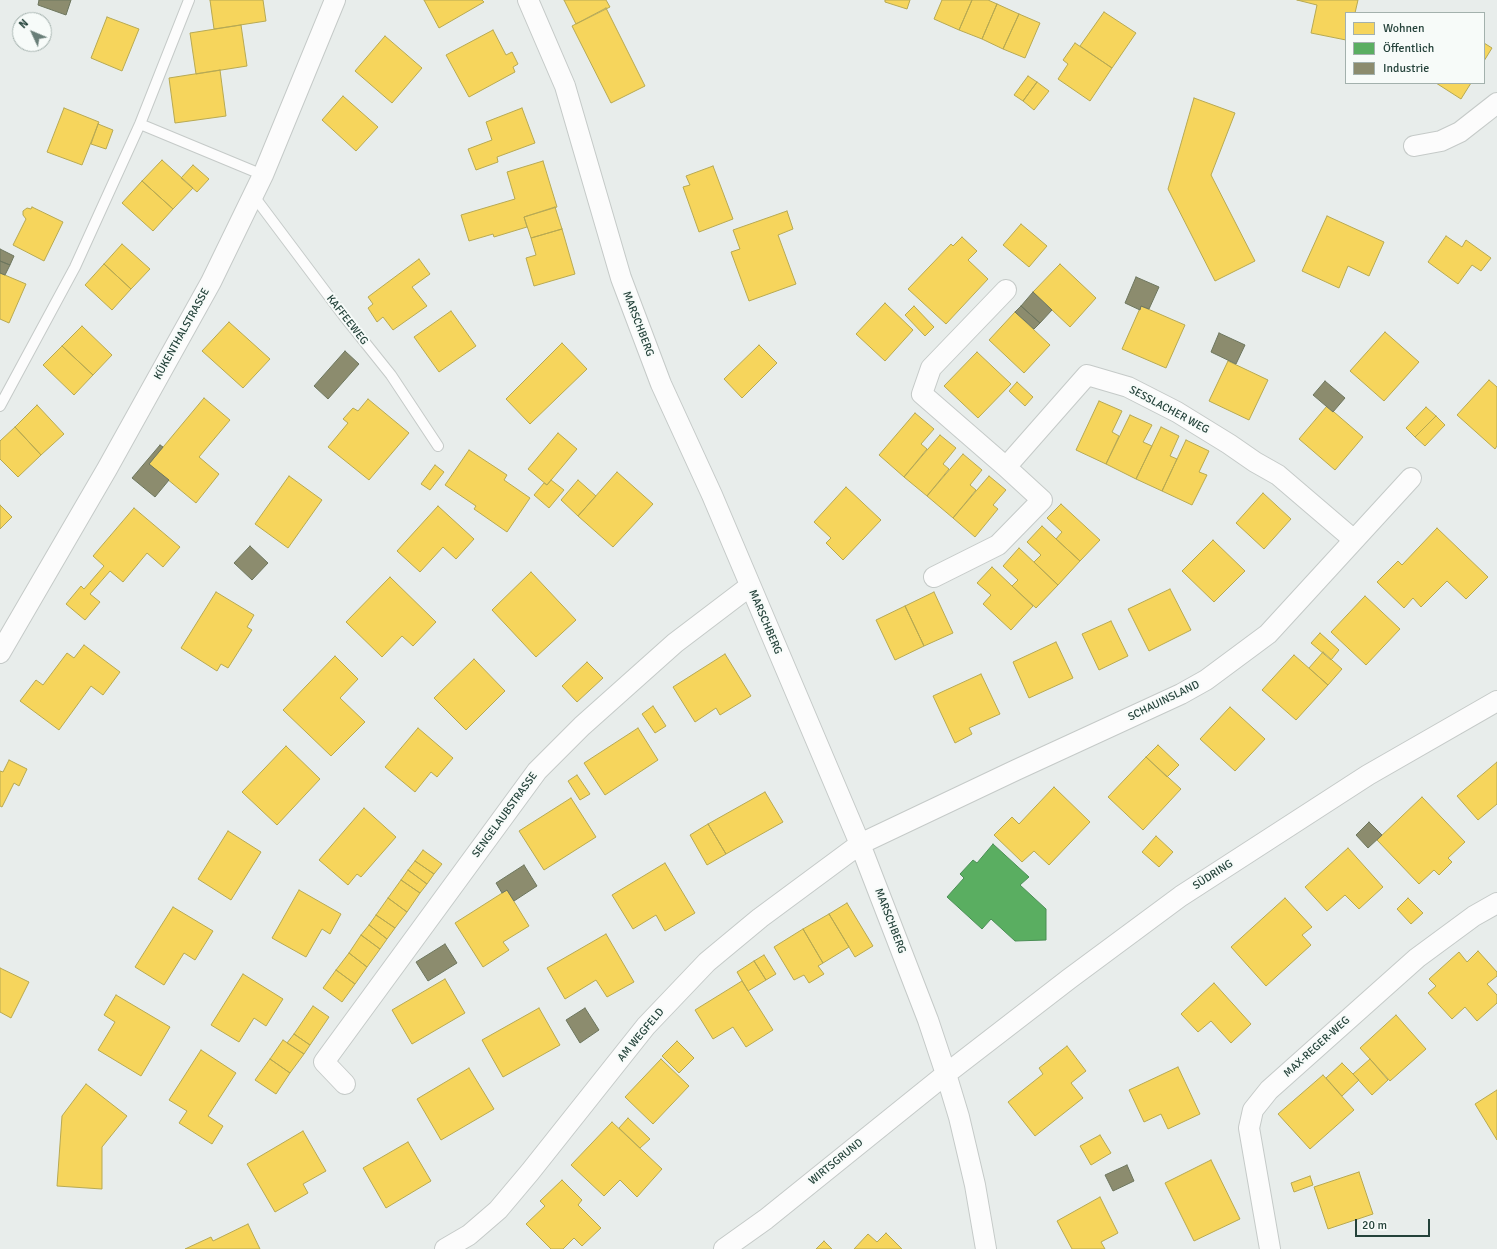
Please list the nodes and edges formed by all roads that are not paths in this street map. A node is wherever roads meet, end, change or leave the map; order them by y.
1 (190, 0) edge
2 (335, 0) edge
3 (528, 0) edge
4 (1497, 103) edge
5 (140, 124) junction
6 (1414, 146) dead end
7 (263, 175) junction
8 (253, 195) junction
9 (1006, 290) dead end
10 (0, 406) edge
11 (438, 446) dead end
12 (1006, 467) junction
13 (1411, 478) dead end
14 (1354, 540) junction
15 (934, 577) dead end
16 (750, 586) junction
17 (0, 653) edge
18 (1497, 701) edge
19 (860, 844) junction
20 (1497, 903) edge
21 (946, 1074) junction
22 (345, 1084) dead end
23 (445, 1249) edge
24 (724, 1249) edge
25 (986, 1249) edge
26 (1270, 1249) edge

1 - 5 lane
2 - 7 street, KÜKENTHALSTRASSE
3 - 16 street, MARSCHBERG
4 - 6 street
5 - 7 lane
5 - 10 lane
7 - 8 street, KÜKENTHALSTRASSE
8 - 11 lane, KAFFEEWEG
8 - 17 street, KÜKENTHALSTRASSE
9 - 12 street
12 - 14 street, SESSLACHER WEG
12 - 15 street
13 - 14 street, SCHAUINSLAND
14 - 19 street, SCHAUINSLAND
16 - 19 street, MARSCHBERG
16 - 22 street, SENGELAUBSTRASSE
18 - 21 street, SÜDRING
19 - 21 street, MARSCHBERG
19 - 23 street, AM WEGFELD
20 - 26 street, MAX-REGER-WEG
21 - 24 street, WIRTSGRUND
21 - 25 street, MARSCHBERG

